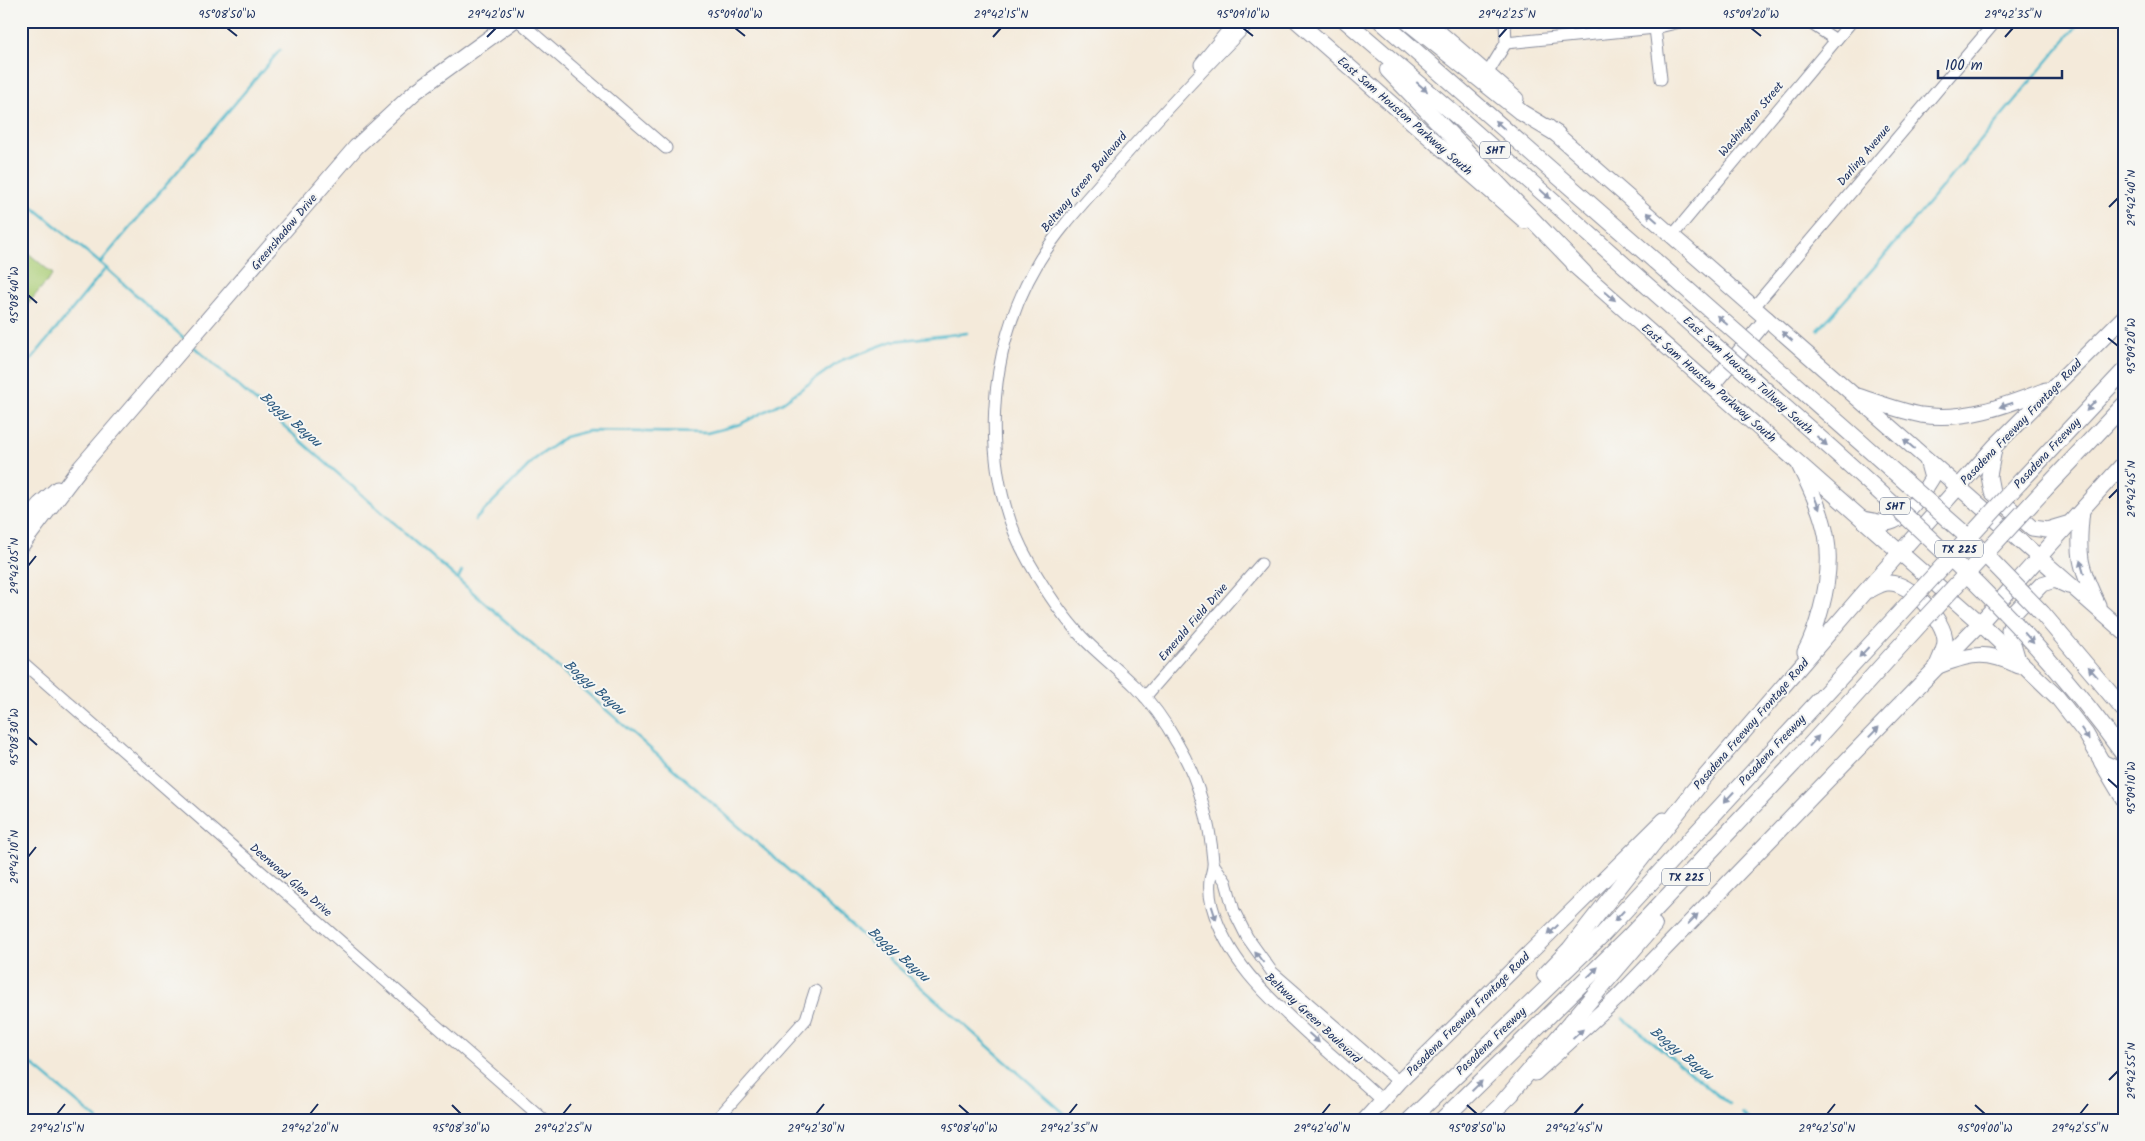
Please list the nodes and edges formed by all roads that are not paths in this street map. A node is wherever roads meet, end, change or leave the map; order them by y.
1 (513, 21) edge
2 (519, 21) edge
3 (1235, 21) edge
4 (1251, 21) edge
5 (1297, 21) edge
6 (1341, 21) edge
7 (1346, 21) edge
8 (1381, 21) edge
9 (1407, 21) edge
10 (1426, 21) edge
11 (1505, 21) edge
12 (1684, 21) edge
13 (1807, 21) edge
14 (1852, 21) edge
15 (1996, 21) edge
16 (1654, 28) junction
17 (1836, 40) junction
18 (1506, 43) junction
19 (1487, 74) junction
20 (1661, 79) dead end
21 (1146, 132) junction
22 (1557, 134) junction
23 (666, 148) dead end
24 (1672, 236) junction
25 (1584, 273) junction
26 (1754, 307) junction
27 (2124, 317) edge
28 (1767, 319) junction
29 (2124, 370) edge
30 (1712, 385) junction
31 (2052, 388) junction
32 (1852, 393) junction
33 (2124, 405) edge
34 (1995, 446) junction
35 (1796, 459) junction
36 (1927, 460) junction
37 (2124, 463) edge
38 (80, 468) junction
39 (1958, 488) junction
40 (2082, 510) junction
41 (1863, 519) junction
42 (2070, 522) junction
43 (21, 526) edge
44 (21, 546) edge
45 (1900, 553) junction
46 (2038, 558) junction
47 (1261, 564) dead end
48 (2074, 589) junction
49 (1861, 596) junction
50 (2101, 611) junction
51 (1980, 622) junction
52 (2124, 632) edge
53 (2017, 659) junction
54 (21, 661) edge
55 (1937, 667) junction
56 (2030, 671) junction
57 (1786, 682) junction
58 (1145, 697) junction
59 (2124, 710) edge
60 (2124, 755) edge
61 (2102, 762) junction
62 (1793, 764) junction
63 (2124, 772) edge
64 (1699, 785) junction
65 (2124, 799) edge
66 (1214, 865) junction
67 (1276, 976) junction
68 (1260, 990) junction
69 (815, 991) dead end
70 (1497, 1034) junction
71 (1400, 1082) junction
72 (1382, 1100) junction
73 (1503, 1102) junction
74 (544, 1120) edge
75 (716, 1120) edge
76 (1365, 1120) edge
77 (1410, 1120) edge
78 (1442, 1120) edge
79 (1485, 1120) edge

1 - 38 main road, Greenshadow Drive
2 - 23 street
3 - 21 street, Beltway Green Boulevard
4 - 21 street, Beltway Green Boulevard
5 - 25 main road, East Sam Houston Parkway South
6 - 25 highway
7 -> 60 highway, East Sam Houston Tollway South / SHT, bridge
59 -> 8 highway, East Sam Houston Tollway South / SHT, bridge
9 - 22 highway
10 - 19 main road
11 - 18 street
12 - 16 street
13 - 17 street
14 - 17 street, Washington Street
15 - 26 street, Darling Avenue
16 - 18 street
16 - 20 street
17 - 24 street, Washington Street
18 - 19 street
19 - 22 main road
21 - 58 street, Beltway Green Boulevard
24 -> 22 main road
24 - 26 main road
25 -> 30 main road, East Sam Houston Parkway South
26 - 28 main road
27 - 31 main road, Pasadena Freeway Frontage Road
28 - 30 main road
32 -> 28 main road
29 -> 70 highway, Pasadena Freeway / TX 225, bridge
30 - 35 main road, East Sam Houston Parkway South
31 -> 32 main road
31 - 34 main road, Pasadena Freeway Frontage Road
36 -> 32 main road
62 -> 33 highway, Pasadena Freeway / TX 225, bridge
34 - 39 main road, Pasadena Freeway Frontage Road
34 - 42 main road
35 - 41 main road, East Sam Houston Parkway South
35 -> 57 main road
36 - 39 main road
36 - 41 main road
37 - 40 main road
38 - 43 main road
38 - 44 main road
39 - 45 main road, Pasadena Freeway Frontage Road
39 - 46 main road
40 - 42 main road
50 -> 40 main road
41 - 45 main road, East Sam Houston Parkway South
42 - 46 main road
45 - 49 main road, Pasadena Freeway Frontage Road
45 - 51 main road, East Sam Houston Parkway South
46 - 48 main road
46 - 51 main road
47 - 58 street, Emerald Field Drive
48 - 50 main road
48 - 53 main road
49 - 55 main road
49 - 57 main road, Pasadena Freeway Frontage Road
50 - 52 main road
51 - 53 main road, East Sam Houston Parkway South
51 - 55 main road
53 - 56 main road, East Sam Houston Parkway South
54 - 74 street, Deerwood Glen Drive
55 - 56 main road
73 -> 55 main road
56 -> 61 main road, East Sam Houston Parkway South
57 - 64 main road, Pasadena Freeway Frontage Road
58 - 66 street, Beltway Green Boulevard
61 - 63 main road
61 - 65 highway
62 - 73 highway
78 -> 62 highway, Pasadena Freeway / TX 225
64 - 70 highway
64 -> 71 main road, Pasadena Freeway Frontage Road
67 -> 66 street, Beltway Green Boulevard
66 -> 68 street, Beltway Green Boulevard
67 - 68 street
67 - 71 street, Beltway Green Boulevard
68 -> 72 street, Beltway Green Boulevard
69 - 75 street
70 - 77 highway, Pasadena Freeway / TX 225
71 - 72 main road, Pasadena Freeway Frontage Road
72 - 76 main road, Pasadena Freeway Frontage Road
73 - 79 main road

